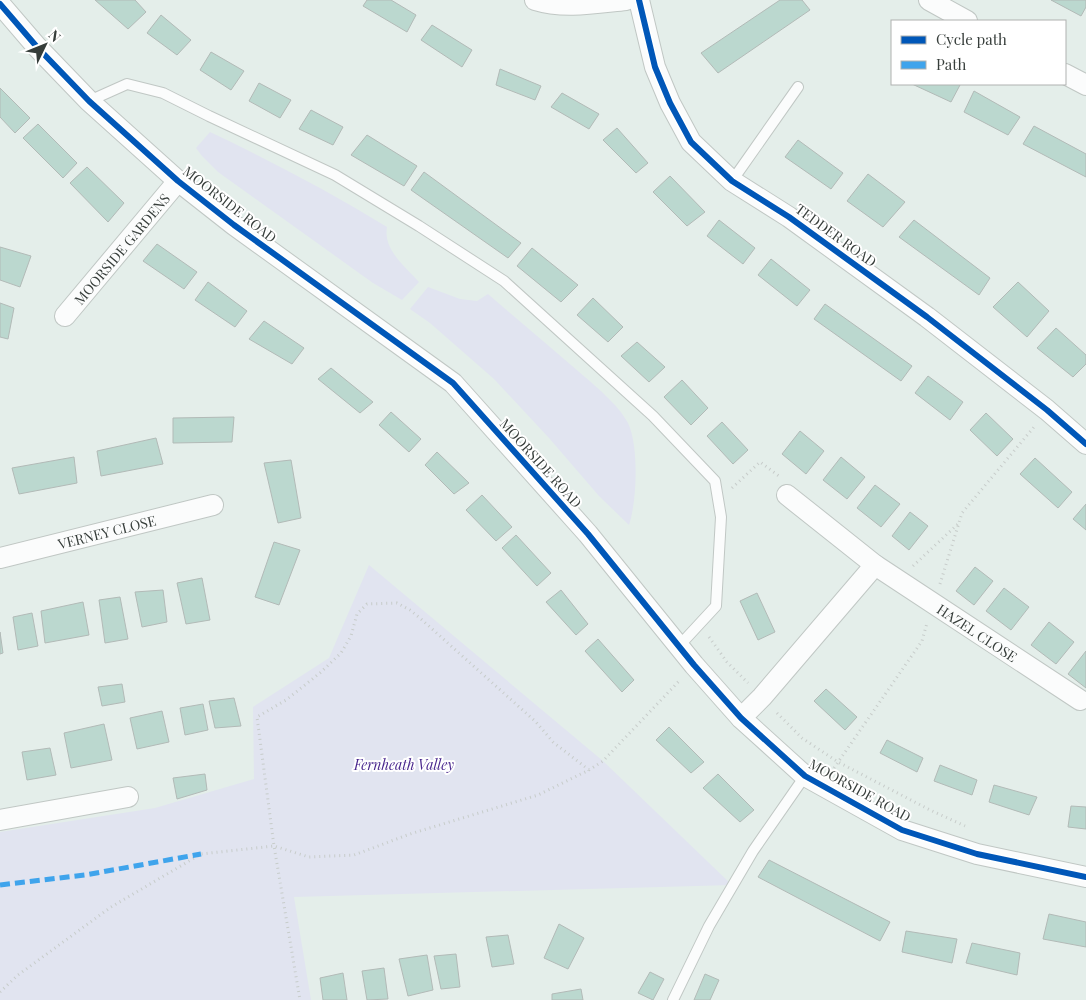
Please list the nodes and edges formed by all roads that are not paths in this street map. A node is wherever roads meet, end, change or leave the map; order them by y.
1 (535, 0) edge
2 (626, 0) edge
3 (640, 0) edge
4 (929, 0) edge
5 (0, 4) edge
6 (965, 20) edge
7 (1066, 75) edge
8 (1086, 85) edge
9 (798, 87) dead end
10 (89, 101) junction
11 (178, 181) junction
12 (732, 181) junction
13 (65, 316) dead end
14 (1086, 444) edge
15 (788, 495) dead end
16 (213, 505) dead end
17 (0, 558) edge
18 (875, 564) junction
19 (679, 646) junction
20 (1080, 700) dead end
21 (741, 718) junction
22 (805, 776) junction
23 (128, 797) dead end
24 (0, 820) edge
25 (1086, 877) edge
26 (673, 1000) edge

1 - 2 street
3 - 12 street, TEDDER ROAD
4 - 6 street
5 - 10 street, MOORSIDE ROAD
7 - 8 street
9 - 12 lane
10 - 11 street, MOORSIDE ROAD
10 - 19 lane
11 - 13 street, MOORSIDE GARDENS
11 - 19 street, MOORSIDE ROAD
12 - 14 street, TEDDER ROAD
15 - 18 street, HAZEL CLOSE
16 - 17 street, VERNEY CLOSE
18 - 20 street, HAZEL CLOSE
18 - 21 street
19 - 21 street, MOORSIDE ROAD
21 - 22 street, MOORSIDE ROAD
22 - 25 street, MOORSIDE ROAD
22 - 26 lane
23 - 24 street

